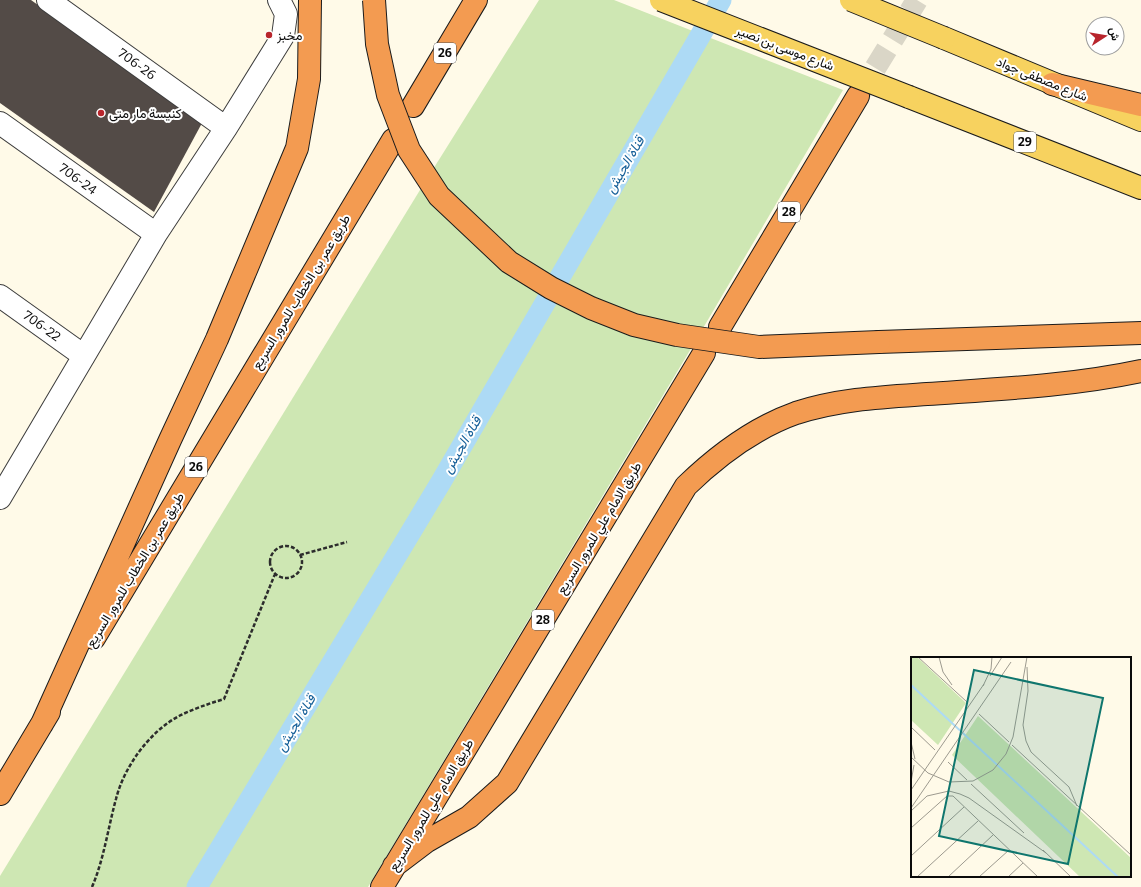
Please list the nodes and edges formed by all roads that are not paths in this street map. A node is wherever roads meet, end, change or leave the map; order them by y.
1 (48, 0) edge
2 (310, 0) edge
3 (374, 0) edge
4 (476, 0) edge
5 (662, 0) edge
6 (851, 0) edge
7 (282, 7) edge
8 (1052, 84) junction
9 (858, 96) tunnel mouth
10 (1141, 105) edge
11 (413, 106) dead end
12 (1141, 120) edge
13 (0, 123) edge
14 (226, 128) junction
15 (393, 140) dead end
16 (1141, 188) edge
17 (156, 234) junction
18 (0, 296) edge
19 (720, 327) dead end
20 (1141, 333) edge
21 (704, 353) dead end
22 (84, 356) junction
23 (1141, 371) edge
24 (6, 475) edge
25 (0, 498) edge
26 (42, 724) junction
27 (0, 794) edge
28 (394, 866) junction
29 (382, 887) edge

1 - 14 street, 706-26
2 - 26 highway
3 - 20 highway, bridge
4 - 11 highway, 26
5 - 16 main road, شارع موسى بن نصير / 29, bridge
6 - 8 main road, شارع مصطفى جواد, bridge
7 - 14 street
8 - 10 highway
8 - 12 main road, شارع مصطفى جواد
9 - 19 highway, 28
13 - 17 street, 706-24
14 - 17 street
15 - 26 highway, طريق عمر بن الخطاب للمرور السريع / 26
17 - 22 street
18 - 22 street, 706-22
21 - 28 highway, طريق الامام علي للمرور السريع / 28
22 - 24 street
23 - 28 highway
24 - 25 street
26 - 27 highway, طريق عمر بن الخطاب للمرور السريع / 26
28 - 29 highway, طريق الامام علي للمرور السريع / 28

